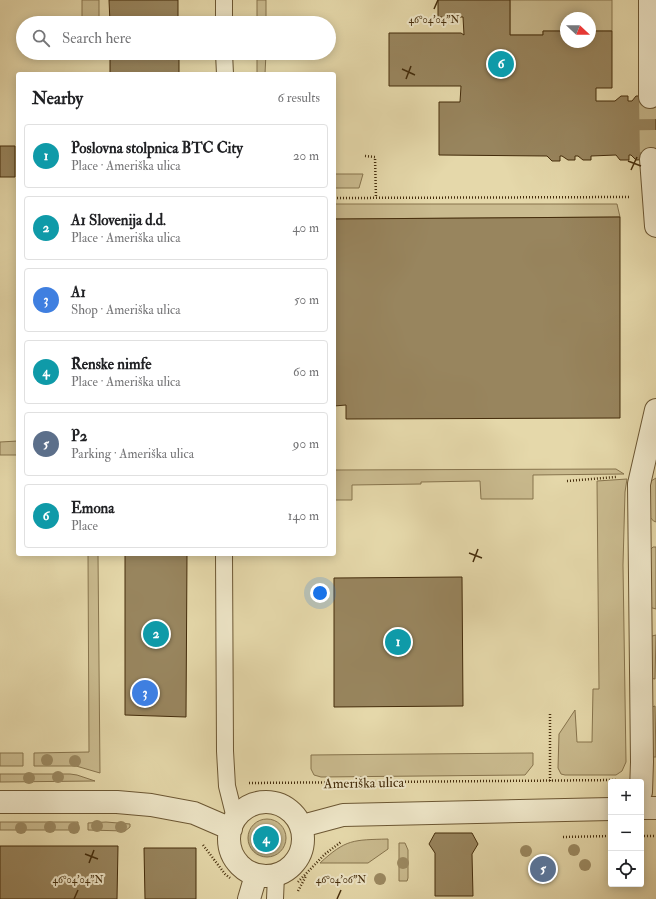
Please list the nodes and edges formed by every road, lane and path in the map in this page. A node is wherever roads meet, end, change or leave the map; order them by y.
1 (224, 0) edge
2 (650, 0) edge
3 (224, 16) edge
4 (224, 60) edge
5 (225, 72) edge
6 (650, 97) tunnel mouth
7 (365, 156) dead end
8 (652, 159) tunnel mouth
9 (654, 197) junction
10 (336, 198) edge
11 (376, 198) junction
12 (656, 226) edge
13 (656, 410) edge
14 (641, 476) junction
15 (567, 481) dead end
16 (224, 556) edge
17 (550, 713) dead end
18 (641, 779) edge
19 (550, 780) junction
20 (608, 780) edge
21 (227, 786) junction
22 (0, 802) edge
23 (644, 808) edge
24 (656, 808) edge
25 (608, 809) edge
26 (233, 823) junction
27 (302, 826) junction
28 (644, 836) edge
29 (656, 836) edge
30 (308, 872) dead end
31 (266, 875) junction
32 (296, 894) dead end
33 (249, 899) edge
34 (275, 899) edge

1 - 3 lane
2 - 6 street
4 - 5 lane
7 - 11 path
8 - 9 street
9 - 11 path
9 - 12 street
10 - 11 path
13 - 14 street
14 - 15 path
14 - 18 street
16 - 21 lane
17 - 19 path
19 - 20 path, Ameriška ulica
19 - 21 path, Ameriška ulica
21 - 26 lane
22 - 26 street
23 - 24 street
25 - 27 street
26 - 27 street
26 - 31 street
27 - 31 street
28 - 29 path
30 - 32 path
31 - 33 street
31 - 34 lane

